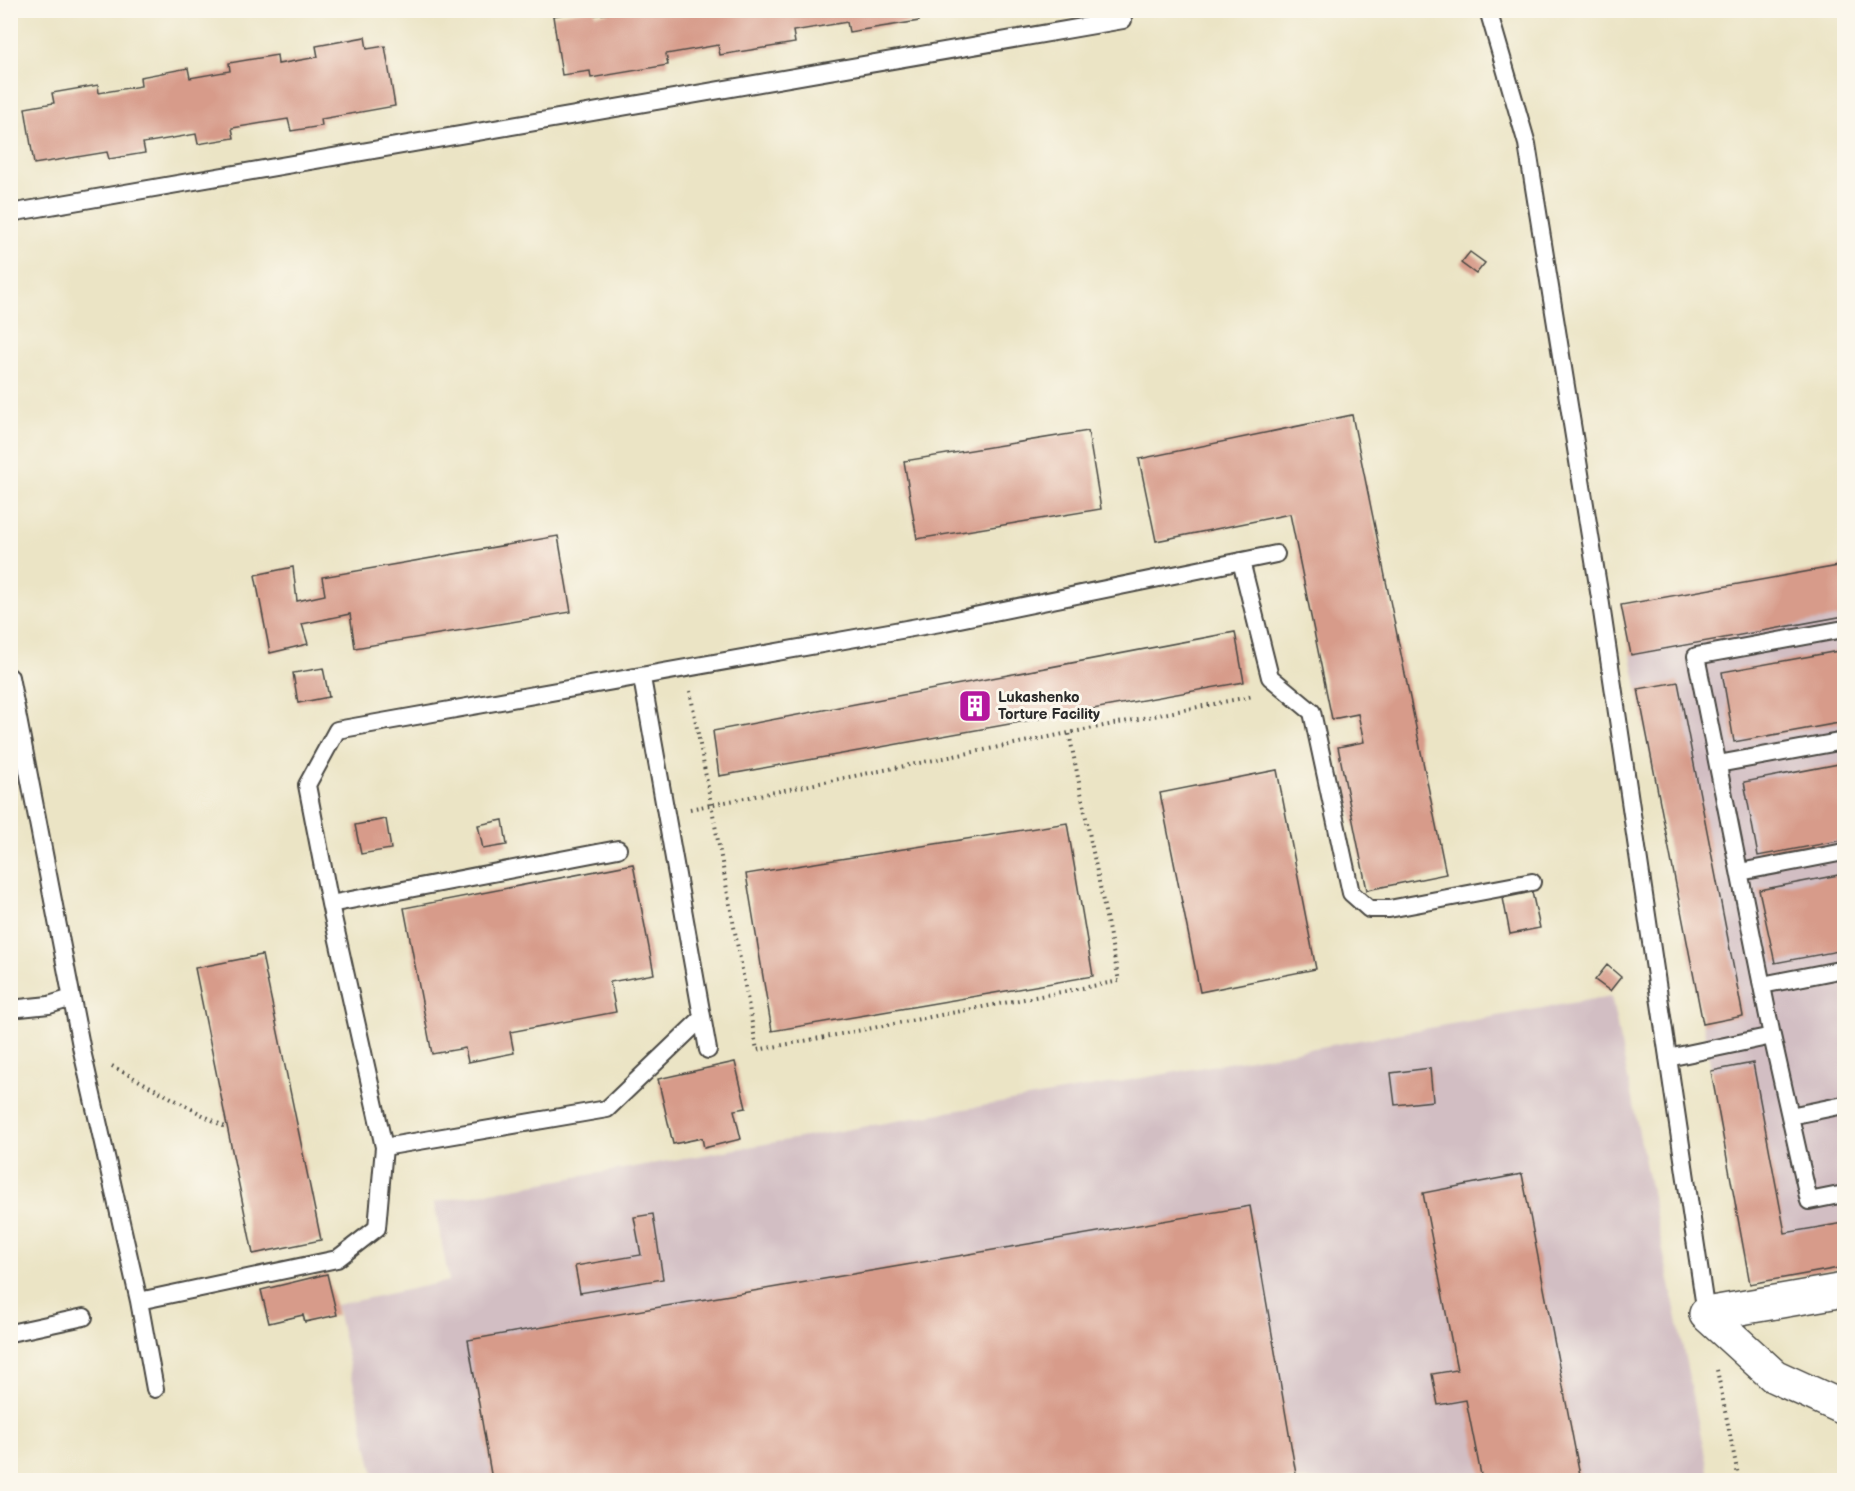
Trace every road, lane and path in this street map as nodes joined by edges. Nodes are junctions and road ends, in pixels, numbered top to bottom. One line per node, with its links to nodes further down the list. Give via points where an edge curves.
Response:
1 (1121, 10): 3 (lane, via 1123,20)
2 (1488, 10): 29 (lane, via 1527,144)
3 (10, 213)
4 (1276, 554): 5 (lane)
5 (1241, 561): 7 (lane); 10 (lane, via 1270,677)
6 (1845, 629): 13 (lane, via 1696,657)
7 (686, 670): 9 (lane); 14 (path)
8 (10, 677): 23 (lane)
9 (642, 678): 15 (lane); 20 (lane, via 338,730 307,785)
10 (1285, 689): 11 (path); 19 (lane, via 1312,712 1351,894 1369,909 1389,909)
11 (1069, 733): 14 (path); 14 (path, via 1119,981 757,1050)
12 (1845, 741): 13 (lane)
13 (1718, 764): 18 (lane)
14 (711, 805): 15 (path)
15 (666, 814): 25 (lane)
16 (618, 849): 20 (lane)
17 (1845, 852): 18 (lane)
18 (1740, 872): 22 (lane)
19 (1532, 882)
20 (330, 904): 33 (lane)
21 (1845, 969): 22 (lane)
22 (1762, 985): 26 (lane)
23 (72, 998): 24 (lane); 27 (lane)
24 (10, 1009)
25 (702, 1018): 28 (lane); 33 (lane, via 607,1109)
26 (1772, 1036): 29 (lane); 31 (lane)
27 (82, 1050): 32 (path); 36 (lane)
28 (708, 1050)
29 (1668, 1058): 37 (lane)
30 (1845, 1104): 31 (lane)
31 (1790, 1116): 34 (lane, via 1809,1200)
32 (228, 1128)
33 (384, 1147): 36 (lane, via 377,1228 338,1259)
34 (1845, 1194)
35 (1845, 1290): 37 (street)
36 (139, 1301): 41 (lane)
37 (1706, 1314): 42 (street, via 1774,1376)
38 (84, 1317): 39 (lane)
39 (10, 1333)
40 (1717, 1369): 43 (path)
41 (155, 1389)
42 (1845, 1408)
43 (1739, 1480)

